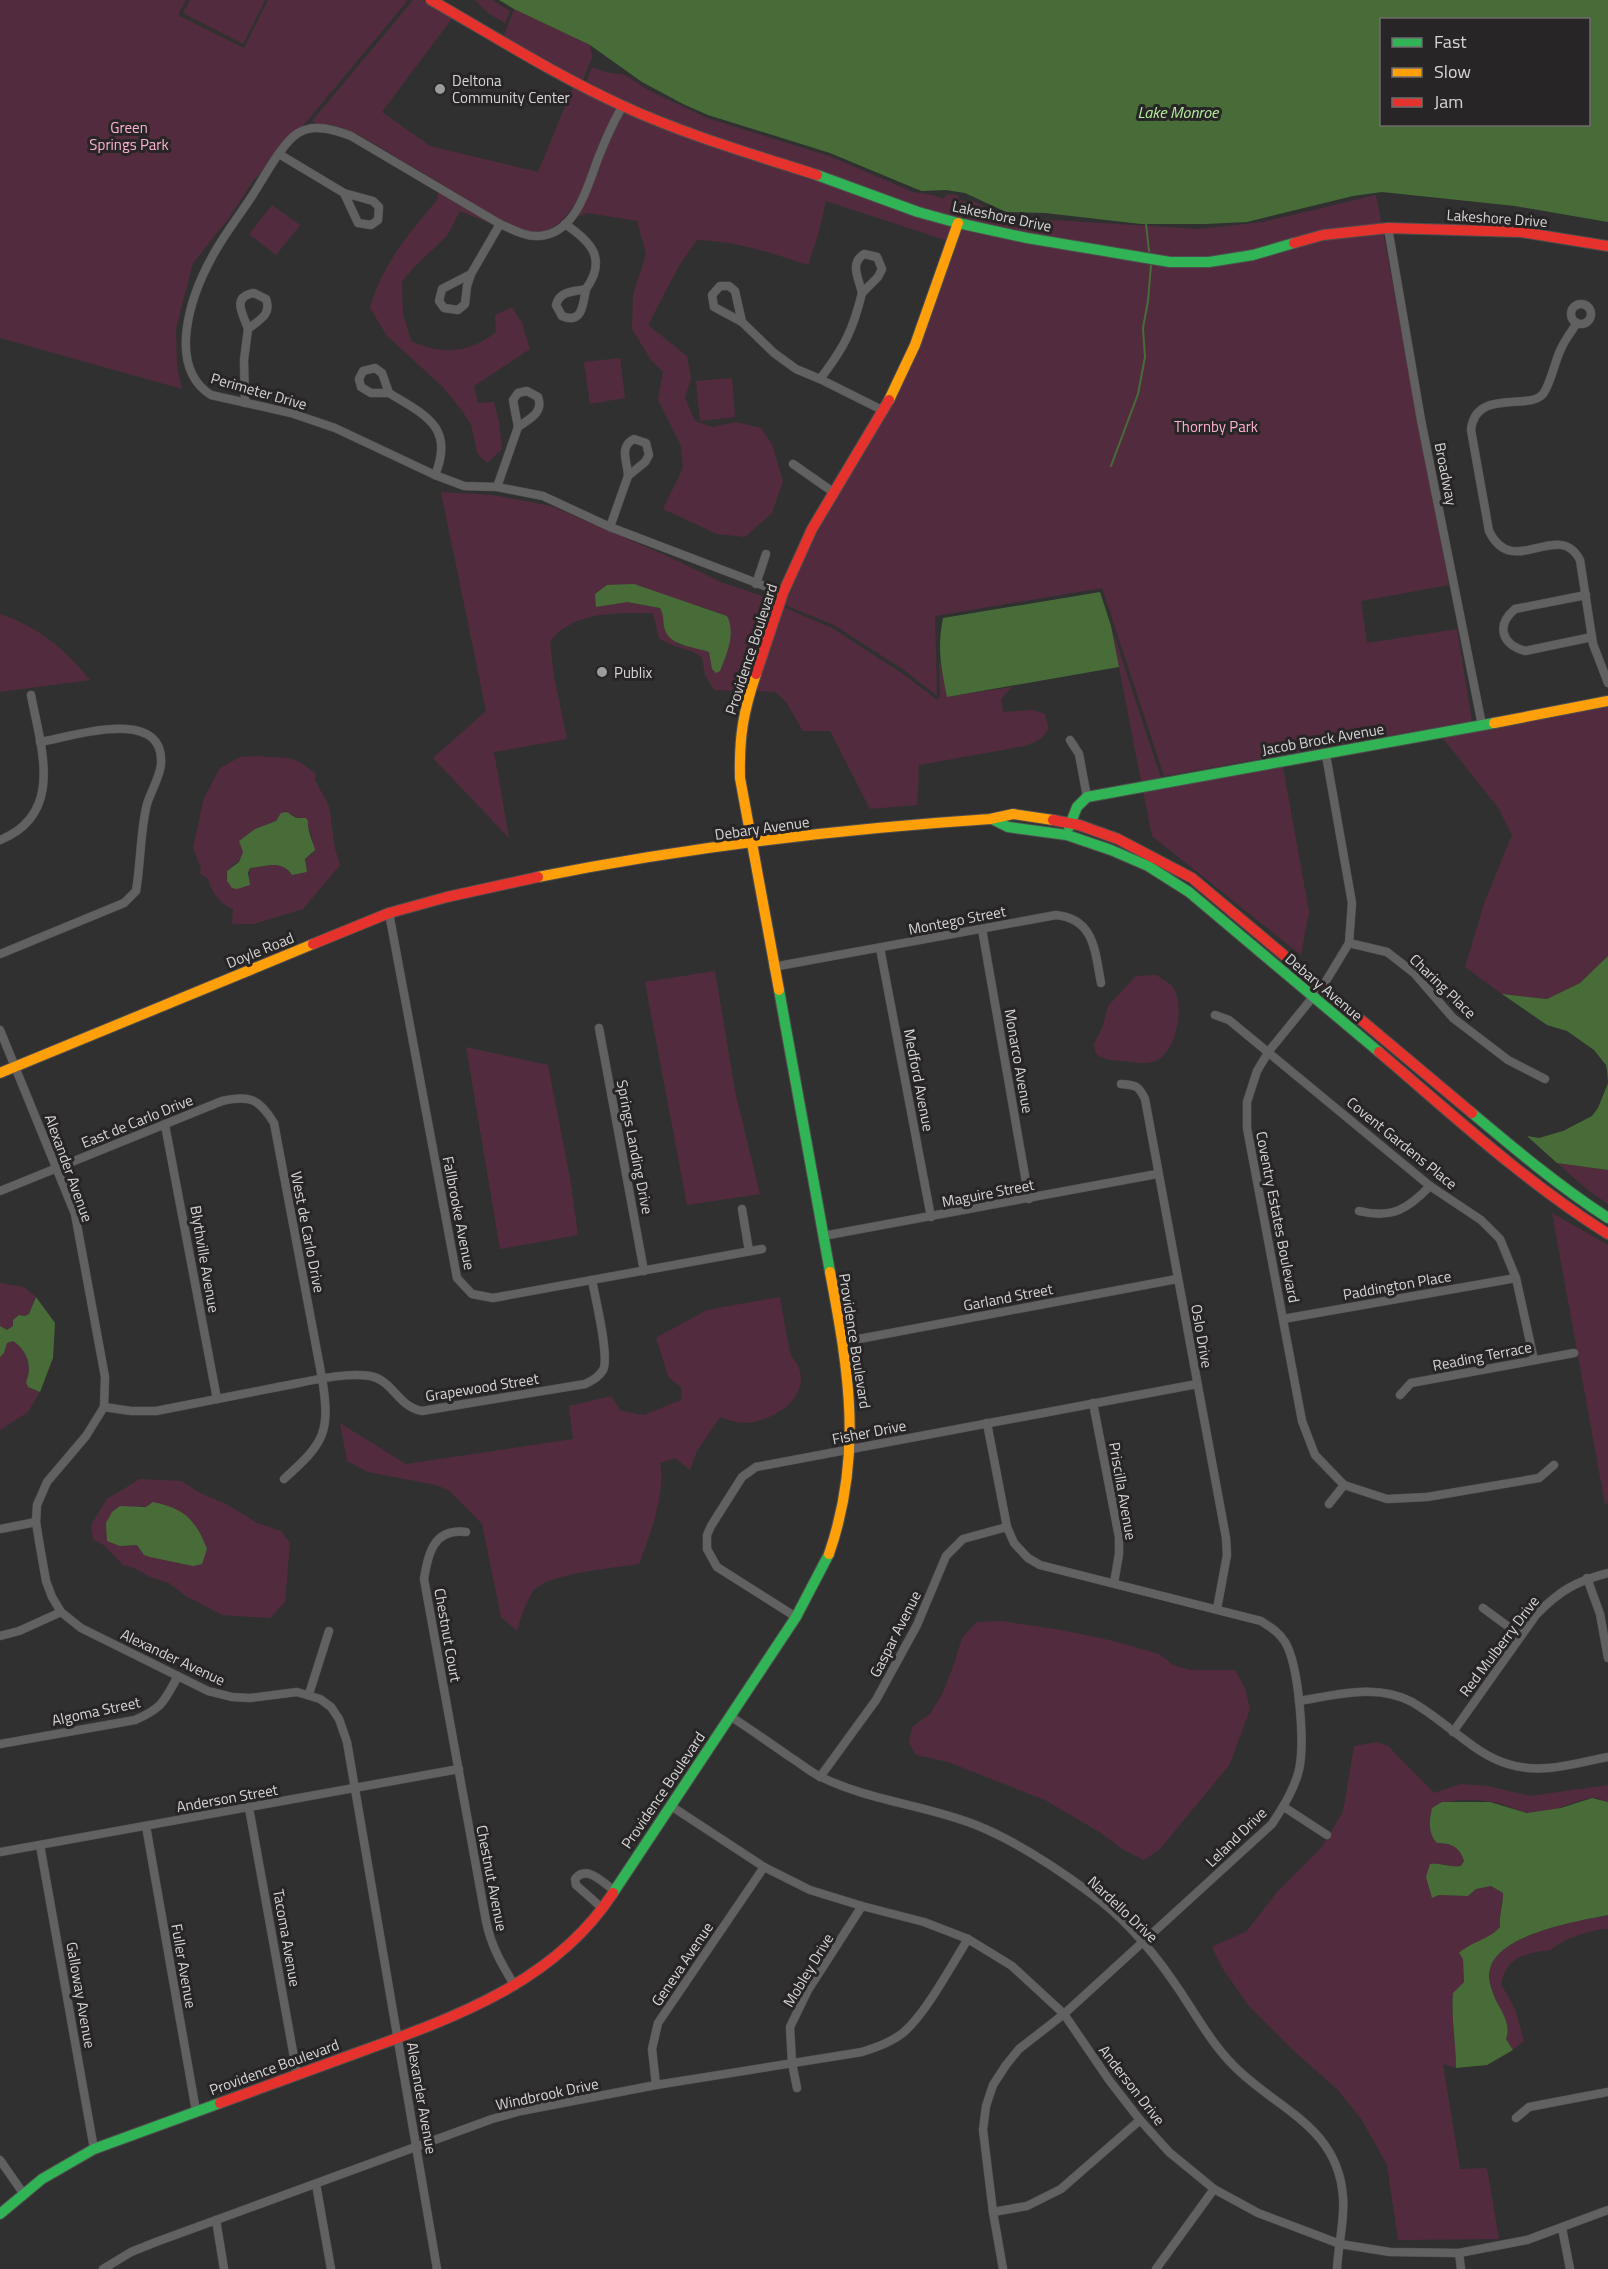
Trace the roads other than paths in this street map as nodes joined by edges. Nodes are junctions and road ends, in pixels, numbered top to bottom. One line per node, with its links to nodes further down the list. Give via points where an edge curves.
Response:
1 (431, 0): 2 (main road, Lakeshore Drive)
2 (623, 106): 5 (main road, Lakeshore Drive, via 710,141); 7 (street, via 587,191)
3 (279, 154): 4 (street); 6 (street, Perimeter Drive, via 298,133 328,128 351,136); 18 (street, Perimeter Drive, via 212,257 187,326 186,359 195,382 211,395)
4 (344, 193): 4 (street, via 358,223 371,225 378,220 379,207 373,201)
5 (958, 223): 8 (main road, Lakeshore Drive, via 1180,262 1253,255 1323,235); 19 (main road, Providence Boulevard, via 923,325)
6 (500, 224): 7 (street, Perimeter Drive, via 537,236); 10 (street)
7 (565, 224): 11 (street, via 592,245 595,271)
8 (1388, 228): 9 (main road, Lakeshore Drive, via 1521,232); 35 (street, Broadway, via 1421,420)
9 (1608, 246)
10 (471, 274): 10 (street, via 442,289 439,301 444,308 453,311 465,304)
11 (586, 288): 11 (street, via 559,297 557,309 562,316 578,316)
12 (862, 293): 12 (street, via 856,263 860,256 873,254 882,269); 16 (street, via 850,334)
13 (742, 322): 13 (street, via 735,291 724,285 717,288 712,295 714,307); 16 (street, via 796,369)
14 (1577, 323): 30 (street, via 1561,348 1543,394 1486,407 1472,422 1471,430 1493,539 1500,547 1514,552 1555,544 1568,547 1580,560)
15 (248, 329): 15 (street, via 267,313 268,304 259,294 245,296 240,303); 18 (street)
16 (820, 379): 19 (street)
17 (389, 393): 22 (street, via 430,419 440,434 443,448)
18 (245, 403): 22 (street, Perimeter Drive, via 334,428)
19 (884, 411): 25 (main road, Providence Boulevard)
20 (518, 427): 20 (street, via 539,411 540,402 531,392 522,391 513,400); 24 (street)
21 (793, 464): 25 (street)
22 (435, 475): 24 (street, Perimeter Drive, via 464,486)
23 (628, 476): 23 (street, via 650,454 642,440 630,441 625,447); 26 (street)
24 (498, 487): 26 (street, Perimeter Drive, via 543,496)
25 (833, 492): 29 (main road, Providence Boulevard)
26 (610, 527): 28 (street, Perimeter Drive)
27 (766, 554): 28 (street)
28 (756, 584): 29 (street, Perimeter Drive)
29 (783, 593): 44 (main road, Providence Boulevard, via 746,704 739,743 740,778)
30 (1586, 595): 31 (street); 31 (street, via 1515,609 1504,623 1503,633 1514,648 1525,651)
31 (1592, 637): 32 (street)
32 (1608, 683)
33 (31, 695): 37 (street)
34 (1608, 701): 35 (main road, Jacob Brock Avenue)
35 (1482, 725): 38 (main road, Jacob Brock Avenue)
36 (1070, 740): 39 (street, via 1079,754)
37 (40, 742): 43 (street, via 45,774 37,807 15,834); 50 (street, via 120,728 138,729 150,735 159,750 161,765 147,804 136,891 124,903)
38 (1326, 754): 39 (main road, Jacob Brock Avenue); 48 (street, Coventry Estates Boulevard, via 1352,903)
39 (1087, 797): 41 (main road)
40 (992, 819): 41 (main road, Debary Avenue, via 1008,814); 42 (main road, Debary Avenue, via 1008,827); 44 (main road, Debary Avenue, via 939,821)
41 (1070, 822): 42 (main road); 53 (main road, Debary Avenue, via 1150,853 1192,878)
42 (1066, 835): 54 (main road, Debary Avenue, via 1148,866 1189,892)
43 (0, 840)
44 (751, 844): 45 (main road, Debary Avenue); 51 (main road, Providence Boulevard)
45 (538, 877): 46 (main road, Doyle Road)
46 (389, 913): 59 (main road, Doyle Road); 81 (street, Fallbrooke Avenue, via 457,1278 472,1294 493,1298)
47 (982, 929): 49 (street, Montego Street); 52 (street, Montego Street, via 1067,916 1087,930); 69 (street, Monarco Avenue)
48 (1349, 943): 53 (street, Coventry Estates Boulevard); 61 (street, Charing Place, via 1387,952 1414,973 1453,1018 1508,1060)
49 (880, 948): 51 (street, Montego Street); 72 (street, Medford Avenue)
50 (0, 954)
51 (773, 967): 75 (main road, Providence Boulevard)
52 (1101, 983)
53 (1320, 986): 54 (street, Coventry Estates Boulevard); 73 (main road, Debary Avenue, via 1533,1164)
54 (1312, 998): 58 (street, Coventry Estates Boulevard); 74 (main road, Debary Avenue, via 1520,1172)
55 (1215, 1015): 58 (street, Covent Gardens Place, via 1229,1020)
56 (599, 1029): 78 (street, Springs Landing Drive)
57 (0, 1030): 59 (street, Alexander Avenue)
58 (1269, 1051): 67 (street, Covent Gardens Place); 82 (street, Coventry Estates Boulevard, via 1257,1071 1247,1102 1247,1128)
59 (15, 1066): 60 (main road, Doyle Road); 65 (street, Alexander Avenue)
60 (0, 1073)
61 (1545, 1079)
62 (1121, 1083): 66 (street, Oslo Drive, via 1135,1084 1145,1099)
63 (252, 1099): 64 (street, East de Carlo Drive, via 222,1101); 86 (street, West de Carlo Drive, via 274,1123)
64 (165, 1125): 65 (street, East de Carlo Drive); 89 (street, Blythville Avenue)
65 (57, 1167): 68 (street, East de Carlo Drive); 91 (street, Alexander Avenue, via 75,1214 105,1377)
66 (1157, 1174): 69 (street, Maguire Street); 80 (street, Oslo Drive)
67 (1430, 1186): 71 (street, via 1413,1204 1395,1212 1377,1215); 79 (street, Covent Gardens Place, via 1481,1220 1500,1239)
68 (0, 1191)
69 (1029, 1198): 72 (street, Maguire Street)
70 (742, 1209): 77 (street)
71 (1359, 1211)
72 (931, 1217): 75 (street, Maguire Street)
73 (1608, 1218)
74 (1608, 1234)
75 (823, 1236): 83 (main road, Providence Boulevard)
76 (762, 1249): 77 (street, Fallbrooke Avenue)
77 (749, 1251): 78 (street, Fallbrooke Avenue)
78 (644, 1271): 81 (street, Fallbrooke Avenue)
79 (1516, 1278): 82 (street, Paddington Place); 85 (street, Covent Gardens Place)
80 (1178, 1279): 83 (street, Garland Street); 87 (street, Oslo Drive)
81 (592, 1280): 86 (street, Grapewood Street, via 606,1359 601,1373 585,1384 422,1411 406,1405 374,1377)
82 (1283, 1319): 96 (street, Coventry Estates Boulevard, via 1302,1421 1315,1455)
83 (843, 1342): 93 (main road, Providence Boulevard)
84 (1574, 1353): 85 (street, Reading Terrace)
85 (1534, 1360): 88 (street, Reading Terrace, via 1411,1383)
86 (322, 1378): 89 (street, Grapewood Street); 95 (street, West de Carlo Drive, via 327,1414 321,1439)
87 (1197, 1384): 90 (street, Fisher Drive); 106 (street, Oslo Drive, via 1226,1538 1227,1555)
88 (1400, 1395)
89 (217, 1399): 91 (street, Grapewood Street, via 156,1411)
90 (1093, 1403): 92 (street, Fisher Drive); 104 (street, Priscilla Avenue, via 1119,1538)
91 (104, 1407): 98 (street, Alexander Avenue, via 86,1436 47,1482 37,1505)
92 (987, 1423): 93 (street, Fisher Drive); 99 (street, Leland Drive)
93 (851, 1449): 108 (main road, Providence Boulevard, via 840,1520 828,1556); 108 (street, Fisher Drive, via 756,1467 742,1477 707,1535 707,1549 717,1566)
94 (1554, 1466): 96 (street, Coventry Estates Boulevard, via 1539,1478 1427,1497 1387,1499)
95 (284, 1479)
96 (1344, 1485): 97 (street)
97 (1329, 1504)
98 (36, 1522): 100 (street); 107 (street, Alexander Avenue, via 46,1581)
99 (1007, 1527): 104 (street, Leland Drive, via 1014,1543 1040,1565); 121 (street, Gaspar Avenue, via 963,1539 946,1556 917,1625 876,1700)
100 (0, 1529)
101 (466, 1532): 120 (street, Chestnut Court, via 455,1531 439,1539 427,1559 424,1579)
102 (1608, 1573): 103 (street, Red Mulberry Drive)
103 (1587, 1578): 111 (street, Red Mulberry Drive, via 1552,1599); 112 (street, via 1600,1614)
104 (1114, 1583): 106 (street, Leland Drive)
105 (1483, 1608): 111 (street)
106 (1217, 1609): 115 (street, Leland Drive, via 1260,1621 1284,1640)
107 (61, 1612): 110 (street); 113 (street, Alexander Avenue, via 81,1628)
108 (796, 1617): 116 (main road, Providence Boulevard)
109 (329, 1631): 114 (street)
110 (0, 1636)
111 (1521, 1636): 117 (street, Red Mulberry Drive)
112 (1608, 1658)
113 (178, 1676): 114 (street, Alexander Avenue, via 208,1691 232,1697); 118 (street, Algoma Street, via 166,1700 135,1720)
114 (309, 1694): 122 (street, Alexander Avenue, via 331,1707 339,1719)
115 (1299, 1701): 117 (street, via 1356,1691 1386,1694 1411,1702); 124 (street, Leland Drive, via 1299,1769)
116 (730, 1716): 121 (street, Nardello Drive); 123 (main road, Providence Boulevard)
117 (1453, 1732): 119 (street, via 1482,1753 1508,1765 1531,1769)
118 (0, 1744)
119 (1608, 1757)
120 (459, 1769): 122 (street, Anderson Street); 136 (street, Chestnut Avenue, via 490,1941)
121 (820, 1777): 135 (street, Nardello Drive, via 875,1798 977,1825 1020,1846 1091,1893)
122 (355, 1788): 125 (street, Anderson Street); 138 (street, Alexander Avenue)
123 (671, 1806): 130 (street, Anderson Drive); 131 (main road, Providence Boulevard)
124 (1284, 1807): 127 (street); 135 (street, Leland Drive, via 1272,1824)
125 (249, 1808): 126 (street, Anderson Street); 140 (street, Tacoma Avenue)
126 (146, 1826): 128 (street, Anderson Street); 144 (street, Fuller Avenue)
127 (1327, 1835)
128 (40, 1845): 129 (street, Anderson Street); 148 (street, Galloway Avenue)
129 (0, 1852)
130 (764, 1867): 132 (street, Anderson Drive, via 810,1890); 141 (street, Geneva Avenue, via 658,2023 652,2049)
131 (615, 1891): 133 (main road, Providence Boulevard); 133 (street, via 590,1873 578,1875 576,1885)
132 (862, 1906): 134 (street, Anderson Drive, via 924,1922); 139 (street, Mobley Drive, via 808,1990 790,2027)
133 (602, 1908): 136 (main road, Providence Boulevard, via 558,1954)
134 (968, 1940): 137 (street, Anderson Drive, via 1012,1966); 139 (street, Windbrook Drive, via 916,2019 903,2032 862,2052)
135 (1143, 1942): 137 (street, Leland Drive); 158 (street, Nardello Drive, via 1234,2066 1300,2117 1334,2158 1343,2195)
136 (515, 1986): 138 (main road, Providence Boulevard)
137 (1064, 2014): 146 (street, Anderson Drive); 154 (street, Leland Drive, via 1019,2049 993,2085 983,2130)
138 (398, 2038): 140 (main road, Providence Boulevard); 147 (street, Alexander Avenue)
139 (792, 2063): 141 (street, Windbrook Drive); 142 (street, Mobley Drive)
140 (297, 2074): 144 (main road, Providence Boulevard)
141 (656, 2085): 147 (street, Windbrook Drive, via 521,2111)
142 (797, 2088)
143 (1608, 2092): 145 (street, via 1529,2107)
144 (196, 2111): 148 (main road, Providence Boulevard)
145 (1516, 2118)
146 (1140, 2120): 151 (street, Anderson Drive, via 1169,2152); 154 (street, via 1061,2189 1027,2206)
147 (417, 2147): 150 (street, Windbrook Drive); 163 (street, Alexander Avenue)
148 (94, 2149): 152 (main road, Providence Boulevard)
149 (0, 2160): 152 (street)
150 (316, 2184): 156 (street, Windbrook Drive); 162 (street)
151 (1214, 2189): 158 (street, Anderson Drive, via 1258,2213); 165 (street)
152 (23, 2193): 155 (main road, Providence Boulevard)
153 (1608, 2210): 157 (street, Anderson Drive)
154 (993, 2212): 164 (street, Leland Drive)
155 (0, 2214)
156 (216, 2220): 160 (street, Windbrook Drive, via 131,2252); 161 (street)
157 (1562, 2228): 159 (street, Anderson Drive); 168 (street)
158 (1340, 2244): 159 (street, Anderson Drive, via 1390,2252); 166 (street, Nardello Drive)
159 (1459, 2253): 167 (street)
160 (103, 2269)
161 (224, 2269)
162 (332, 2269)
163 (437, 2269)
164 (1004, 2269)
165 (1156, 2269)
166 (1337, 2269)
167 (1461, 2269)
168 (1570, 2269)

